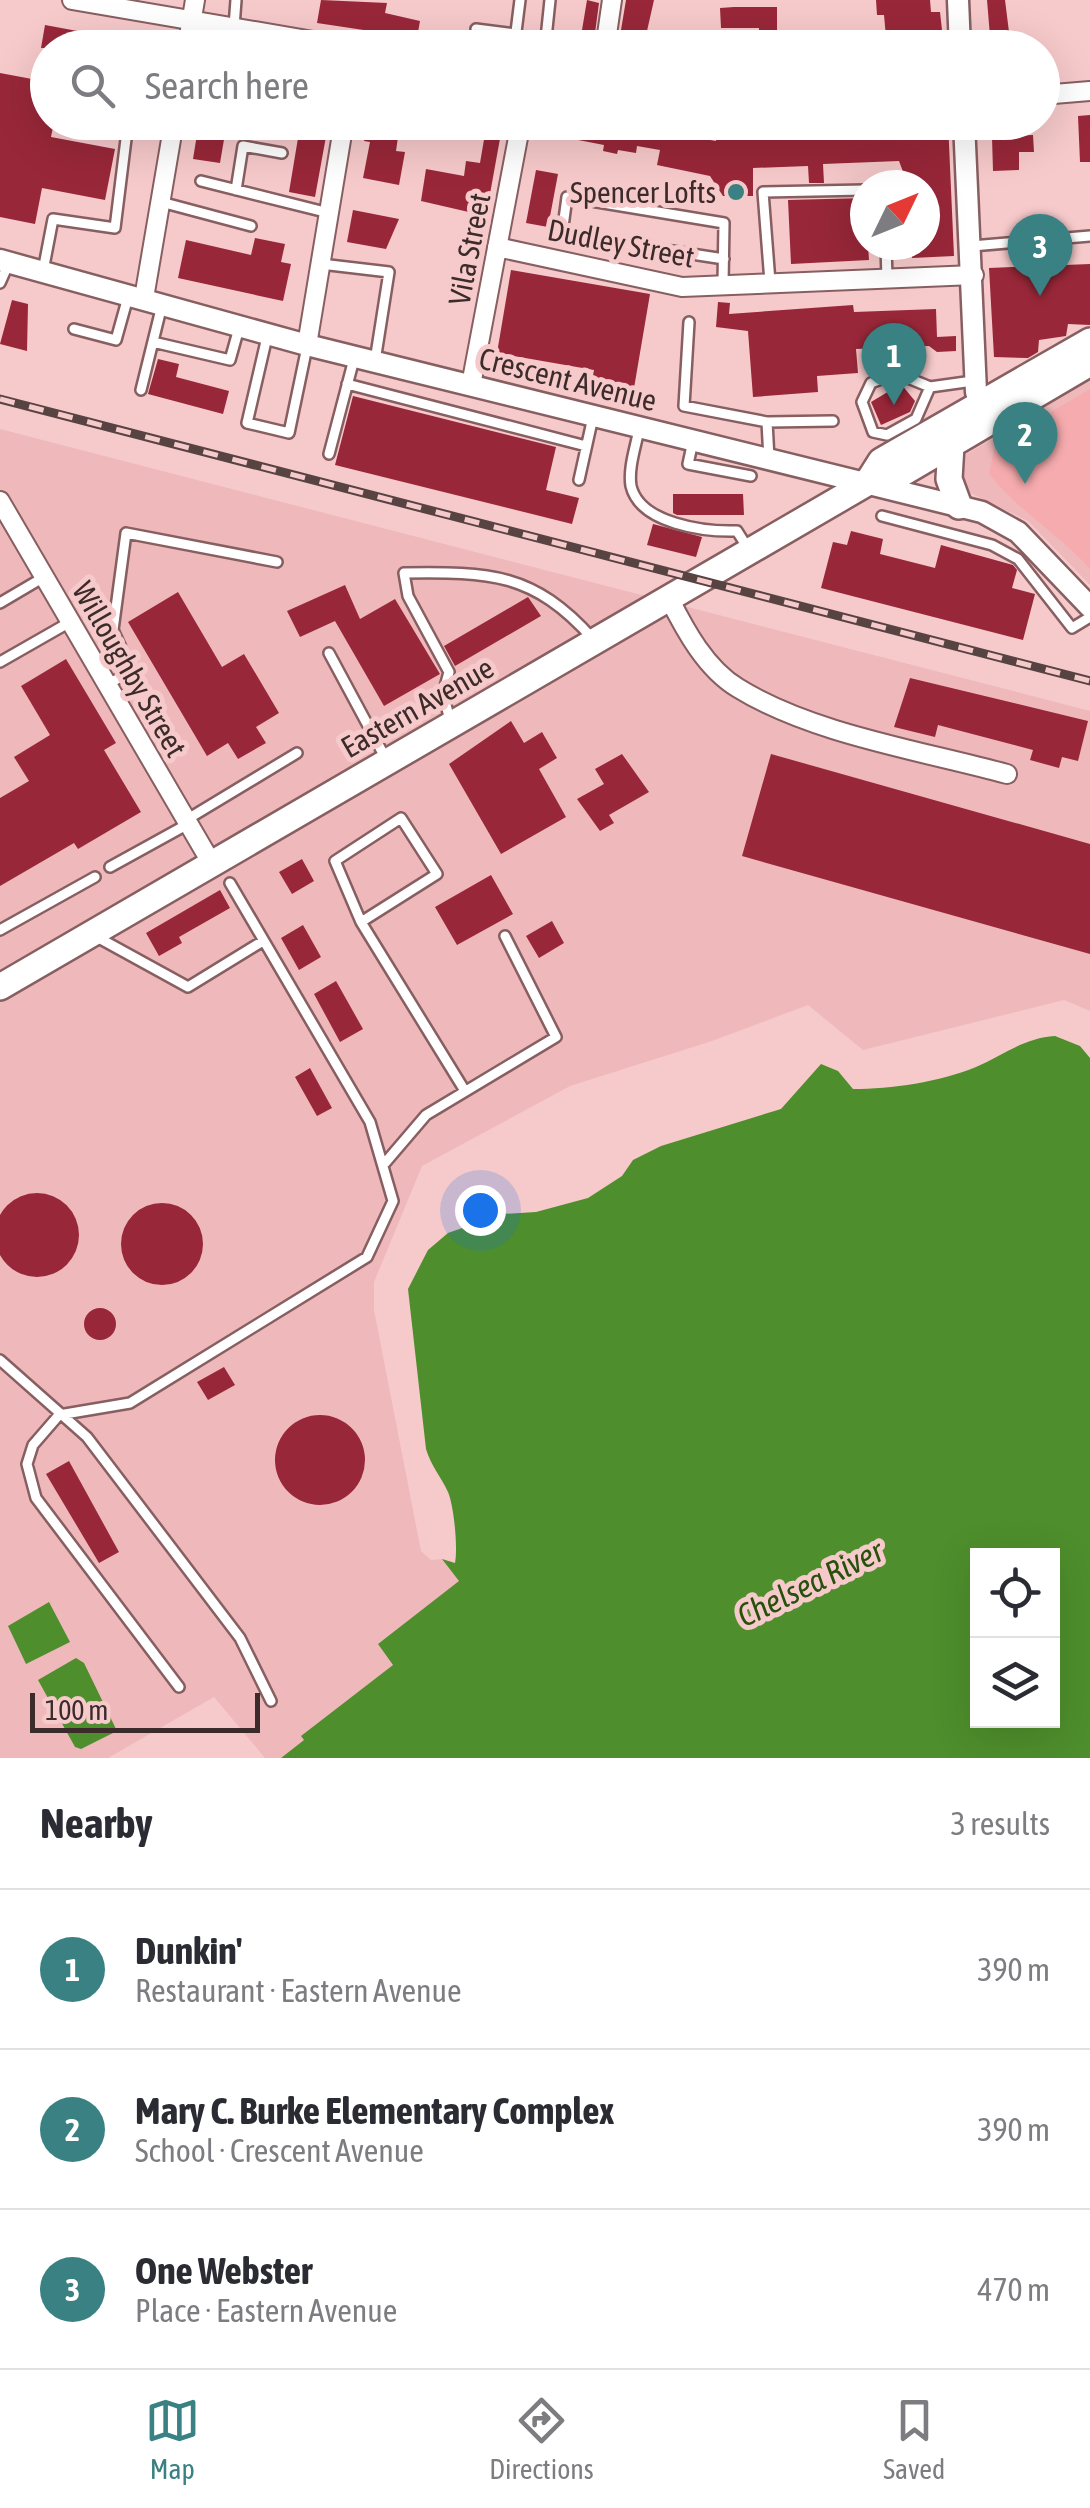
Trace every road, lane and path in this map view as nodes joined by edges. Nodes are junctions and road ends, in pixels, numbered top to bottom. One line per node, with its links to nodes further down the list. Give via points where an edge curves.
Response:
1 (72, 0): 8 (street)
2 (196, 0): 8 (street)
3 (236, 0): 9 (lane)
4 (520, 0): 14 (lane)
5 (550, 0): 15 (lane)
6 (612, 0): 16 (street)
7 (958, 0): 17 (street)
8 (192, 20): 9 (street); 11 (street)
9 (234, 27): 12 (street)
10 (476, 29): 13 (lane)
11 (190, 30)
12 (251, 30)
13 (484, 30)
14 (516, 30)
15 (547, 30)
16 (608, 30)
17 (959, 30)
18 (1090, 92): 19 (street)
19 (1060, 94)
20 (125, 140): 39 (lane, via 115,228 53,219)
21 (171, 140): 29 (street)
22 (341, 140): 30 (street)
23 (518, 140): 34 (street, Vila Street)
24 (965, 140): 33 (street)
25 (282, 153): 27 (lane, via 243,146)
26 (200, 180): 27 (lane)
27 (236, 190): 30 (lane)
28 (850, 190): 43 (lane, via 763,192)
29 (161, 202): 31 (lane); 45 (street)
30 (329, 213): 38 (street)
31 (251, 226)
32 (1090, 236): 33 (lane)
33 (972, 246): 40 (street)
34 (497, 247): 44 (street, Dudley Street, via 682,286); 56 (street, Vila Street)
35 (724, 260): 35 (lane, via 724,223 568,197 562,234); 44 (lane)
36 (886, 260): 41 (lane)
37 (4, 261): 39 (street, Crescent Avenue); 42 (lane)
38 (320, 264): 52 (street); 53 (lane, via 389,272)
39 (43, 272): 45 (street, Crescent Avenue)
40 (974, 275): 41 (street, Dudley Street); 59 (street)
41 (887, 279): 43 (street, Dudley Street)
42 (0, 283)
43 (770, 285): 44 (street, Dudley Street)
44 (724, 287)
45 (145, 298): 47 (street, Crescent Avenue); 48 (lane, via 116,340); 51 (lane)
46 (689, 322): 62 (lane, via 684,406)
47 (240, 325): 49 (street, Crescent Avenue); 51 (lane, via 230,360)
48 (74, 329)
49 (268, 333): 52 (street, Crescent Avenue); 52 (lane, via 247,422 288,433)
50 (1090, 341): 59 (main road, Eastern Avenue)
51 (152, 342): 58 (lane)
52 (308, 344): 53 (street, Crescent Avenue)
53 (364, 359): 55 (lane); 56 (street, Crescent Avenue)
54 (1090, 363): 59 (main road, Eastern Avenue)
55 (347, 384): 67 (lane); 68 (lane)
56 (471, 386): 60 (street, Crescent Avenue)
57 (930, 386): 59 (lane); 63 (lane); 63 (lane, via 896,373 871,383 862,402 873,432)
58 (141, 390)
59 (982, 402): 63 (main road, Eastern Avenue); 66 (main road, Eastern Avenue)
60 (593, 417): 64 (street, Crescent Avenue); 67 (lane)
61 (833, 420): 62 (lane)
62 (768, 422): 69 (lane)
63 (921, 427): 72 (main road, Eastern Avenue)
64 (640, 429): 65 (street, Crescent Avenue); 78 (lane, via 630,475 642,506 703,529 737,531)
65 (692, 441): 69 (street, Crescent Avenue); 70 (lane, via 688,464)
66 (951, 445): 72 (main road, Eastern Avenue, via 896,477); 75 (main road, via 949,479)
67 (586, 446): 71 (lane)
68 (329, 454)
69 (769, 458): 72 (street, Crescent Avenue)
70 (750, 476)
71 (578, 480)
72 (867, 483): 73 (street, Crescent Avenue); 78 (main road, Eastern Avenue)
73 (932, 498): 75 (street, Crescent Avenue); 77 (lane)
74 (0, 501): 80 (street, Willoughby Street)
75 (959, 506): 83 (street, Crescent Avenue, via 1018,532)
76 (882, 516): 77 (lane)
77 (925, 526): 84 (lane, via 1018,559 1072,628)
78 (750, 551): 81 (main road, Eastern Avenue)
79 (277, 562): 89 (lane, via 126,533 113,630 132,672)
80 (44, 577): 82 (lane); 85 (street, Willoughby Street)
81 (669, 598): 86 (main road, Eastern Avenue); 93 (street, via 688,634 738,688 818,722)
82 (0, 603)
83 (1090, 606)
84 (1090, 617)
85 (70, 622): 88 (lane); 89 (street, Willoughby Street)
86 (594, 642): 90 (main road, Eastern Avenue); 90 (lane, via 565,608 517,580 404,573 408,596 448,672 444,694)
87 (329, 654): 92 (lane)
88 (0, 662)
89 (107, 684): 94 (street, Willoughby Street)
90 (452, 724): 92 (main road, Eastern Avenue)
91 (297, 753): 94 (lane)
92 (388, 762): 95 (main road, Eastern Avenue)
93 (1007, 774)
94 (187, 822): 95 (street, Willoughby Street); 96 (lane)
95 (212, 864): 101 (main road, Eastern Avenue)
96 (110, 867)
97 (96, 877): 100 (lane)
98 (230, 884): 103 (lane)
99 (362, 922): 99 (lane, via 437,874 400,818 335,861); 105 (lane)
100 (0, 930)
101 (91, 934): 103 (lane, via 188,988); 104 (main road, Eastern Avenue)
102 (505, 936): 105 (lane, via 556,1037)
103 (263, 941): 106 (lane, via 370,1122)
104 (0, 987)
105 (466, 1091): 106 (lane, via 426,1115)
106 (385, 1162): 108 (lane, via 393,1201 368,1257 130,1403)
107 (0, 1360): 108 (lane)
108 (59, 1415): 109 (lane, via 33,1444 27,1464 36,1498); 110 (lane, via 87,1437 240,1638)
109 (179, 1687)
110 (271, 1701)

